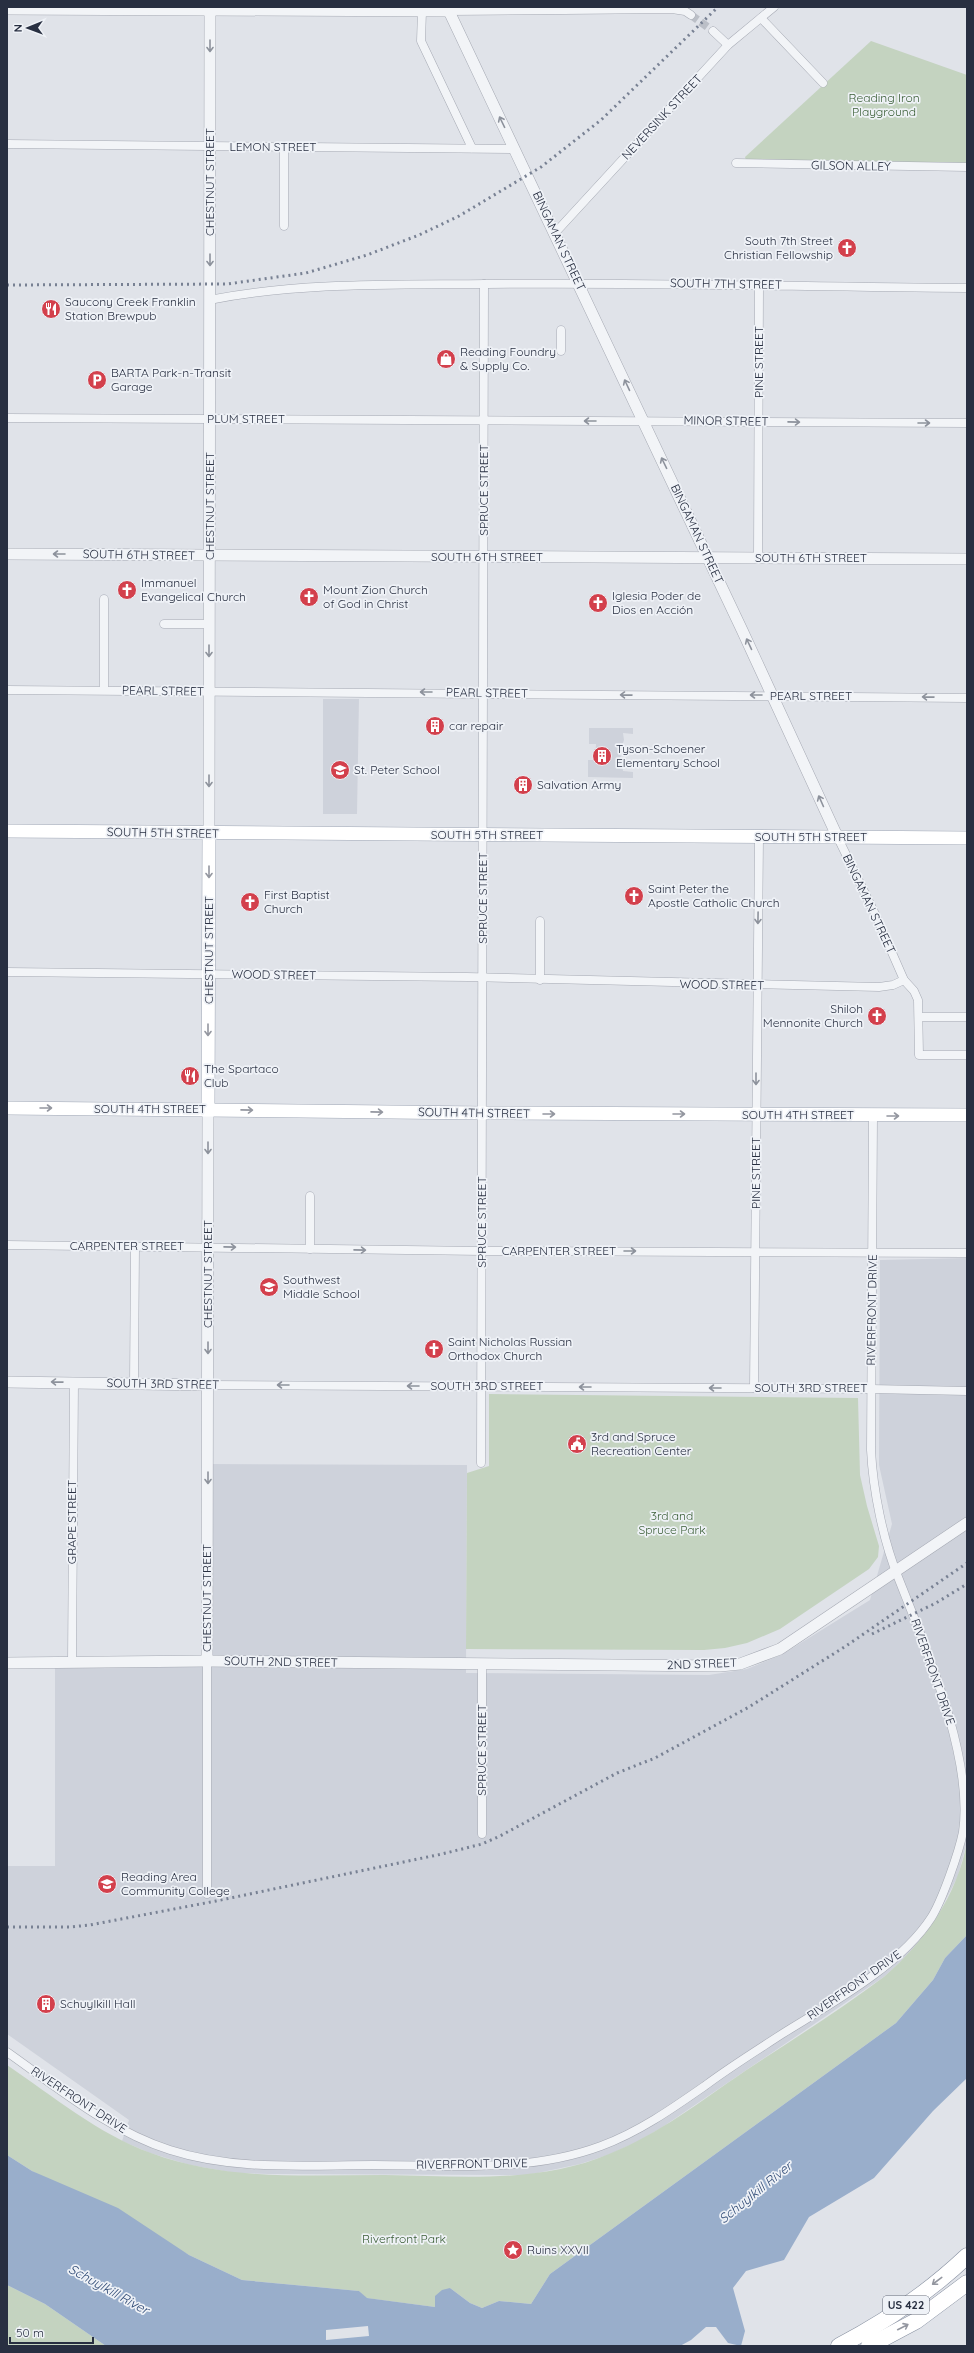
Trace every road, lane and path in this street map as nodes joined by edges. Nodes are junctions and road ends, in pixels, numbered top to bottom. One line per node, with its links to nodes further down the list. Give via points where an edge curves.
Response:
1 (774, 7): 9 (street, NEVERSINK STREET)
2 (658, 8): 6 (street); 8 (street, via 685,11)
3 (7, 9): 4 (street)
4 (210, 9): 5 (street); 15 (street, CHESTNUT STREET, one-way to 15)
5 (309, 9): 7 (street)
6 (448, 9): 7 (street); 17 (street, BINGAMAN STREET, one-way to 6)
7 (422, 11): 16 (street, via 420,41)
8 (691, 15)
9 (761, 18): 11 (street, NEVERSINK STREET); 12 (street)
10 (713, 31): 11 (street)
11 (728, 45): 21 (street, NEVERSINK STREET)
12 (823, 83)
13 (7, 144): 15 (street, LEMON STREET)
14 (284, 146): 15 (street, LEMON STREET); 16 (street, LEMON STREET); 20 (street)
15 (210, 147): 26 (street, CHESTNUT STREET, one-way to 26)
16 (472, 148): 17 (street, LEMON STREET)
17 (515, 149): 21 (street, BINGAMAN STREET)
18 (736, 163): 19 (street, GILSON ALLEY)
19 (967, 168)
20 (284, 226)
21 (555, 233): 22 (street, BINGAMAN STREET)
22 (578, 283): 23 (street, SOUTH 7TH STREET); 24 (street, SOUTH 7TH STREET); 32 (street, BINGAMAN STREET, one-way to 22)
23 (484, 284): 26 (street, SOUTH 7TH STREET, via 378,283 307,288); 31 (street, SPRUCE STREET)
24 (759, 285): 25 (street, SOUTH 7TH STREET); 33 (street, PINE STREET)
25 (967, 288)
26 (210, 300): 30 (street, CHESTNUT STREET)
27 (561, 330): 28 (street)
28 (561, 351)
29 (7, 418): 30 (street, PLUM STREET)
30 (210, 419): 31 (street, PLUM STREET); 36 (street, CHESTNUT STREET)
31 (484, 420): 32 (street, MINOR STREET, one-way to 31); 37 (street, SPRUCE STREET)
32 (643, 421): 33 (street, MINOR STREET); 38 (street, BINGAMAN STREET, one-way to 32)
33 (759, 421): 34 (street, MINOR STREET, one-way to 34); 39 (street, PINE STREET)
34 (967, 423)
35 (7, 554): 36 (street, SOUTH 6TH STREET, one-way to 35)
36 (210, 556): 37 (street, SOUTH 6TH STREET); 43 (street, CHESTNUT STREET)
37 (484, 557): 38 (street, SOUTH 6TH STREET); 47 (street, SPRUCE STREET)
38 (708, 558): 39 (street, SOUTH 6TH STREET); 48 (street, BINGAMAN STREET, one-way to 38)
39 (758, 558): 40 (street, SOUTH 6TH STREET)
40 (967, 559)
41 (104, 599): 45 (street)
42 (164, 624): 43 (street)
43 (210, 624): 46 (street, CHESTNUT STREET, one-way to 46)
44 (7, 690): 45 (street, PEARL STREET)
45 (104, 690): 46 (street, PEARL STREET)
46 (209, 692): 47 (street, PEARL STREET, one-way to 46); 51 (street, CHESTNUT STREET, one-way to 51)
47 (483, 693): 48 (street, PEARL STREET, one-way to 47); 52 (street, SPRUCE STREET)
48 (773, 695): 49 (street, PEARL STREET, one-way to 48); 53 (street, BINGAMAN STREET, one-way to 48)
49 (967, 698)
50 (7, 831): 51 (main road, SOUTH 5TH STREET)
51 (209, 833): 52 (main road, SOUTH 5TH STREET); 58 (main road, CHESTNUT STREET, one-way to 58)
52 (483, 835): 54 (main road, SOUTH 5TH STREET); 59 (street, SPRUCE STREET)
53 (837, 836): 54 (main road, SOUTH 5TH STREET); 55 (main road, SOUTH 5TH STREET); 61 (street, BINGAMAN STREET)
54 (759, 837): 62 (street, PINE STREET, one-way to 62)
55 (967, 838)
56 (540, 921): 60 (street)
57 (7, 972): 58 (street, WOOD STREET)
58 (209, 974): 59 (street, WOOD STREET); 67 (main road, CHESTNUT STREET, one-way to 67)
59 (482, 978): 60 (street, WOOD STREET); 68 (street, SPRUCE STREET)
60 (540, 980): 62 (street, WOOD STREET)
61 (904, 980): 62 (street, WOOD STREET, via 879,987); 63 (street, BINGAMAN STREET, via 918,1000)
62 (757, 986): 69 (street, PINE STREET, one-way to 69)
63 (918, 1017): 64 (street); 65 (street, BINGAMAN STREET, via 919,1055)
64 (967, 1017)
65 (967, 1055)
66 (7, 1108): 67 (main road, SOUTH 4TH STREET, one-way to 67)
67 (208, 1109): 68 (main road, SOUTH 4TH STREET, one-way to 68); 77 (street, CHESTNUT STREET, one-way to 77)
68 (482, 1113): 69 (main road, SOUTH 4TH STREET, one-way to 69); 79 (street, SPRUCE STREET)
69 (756, 1115): 71 (main road, SOUTH 4TH STREET); 80 (street, PINE STREET)
70 (967, 1115): 72 (main road, SOUTH 4TH STREET)
71 (873, 1116): 72 (main road, SOUTH 4TH STREET, one-way to 72); 81 (street, RIVERFRONT DRIVE)
72 (941, 1116): 73 (main road, SOUTH 4TH STREET)
73 (967, 1122)
74 (310, 1196): 78 (street)
75 (7, 1245): 76 (street, CARPENTER STREET)
76 (135, 1247): 77 (street, CARPENTER STREET); 85 (street)
77 (208, 1247): 78 (street, CARPENTER STREET, one-way to 78); 86 (street, CHESTNUT STREET, one-way to 86)
78 (310, 1249): 79 (street, CARPENTER STREET, one-way to 79)
79 (482, 1251): 80 (street, CARPENTER STREET, one-way to 80); 87 (street, SPRUCE STREET)
80 (755, 1252): 81 (street, CARPENTER STREET); 88 (street, PINE STREET)
81 (872, 1252): 82 (street, CARPENTER STREET); 89 (street, RIVERFRONT DRIVE)
82 (967, 1253)
83 (7, 1382): 84 (street, SOUTH 3RD STREET, one-way to 83)
84 (74, 1382): 85 (street, SOUTH 3RD STREET); 95 (street, GRAPE STREET)
85 (134, 1383): 86 (street, SOUTH 3RD STREET)
86 (208, 1385): 87 (street, SOUTH 3RD STREET, one-way to 86); 94 (street, CHESTNUT STREET, one-way to 94)
87 (482, 1386): 88 (street, SOUTH 3RD STREET, one-way to 87); 91 (street, SPRUCE STREET)
88 (754, 1388): 89 (street, SOUTH 3RD STREET)
89 (871, 1389): 90 (street, SOUTH 3RD STREET); 93 (street, RIVERFRONT DRIVE, via 874,1487)
90 (967, 1391)
91 (481, 1464)
92 (967, 1523): 93 (street, 2ND STREET)
93 (896, 1573): 97 (street, 2ND STREET, via 780,1649 740,1664); 100 (street, RIVERFRONT DRIVE, via 919,1627 951,1722 966,1789 962,1837 932,1917 900,1955 632,2133 585,2152 543,2162 512,2165 269,2165 219,2162 170,2150 128,2132 103,2118)
94 (207, 1661): 95 (street, SOUTH 2ND STREET); 97 (street, SOUTH 2ND STREET); 99 (street, CHESTNUT STREET)
95 (72, 1662): 96 (street, SOUTH 2ND STREET)
96 (7, 1663)
97 (482, 1665): 98 (street, SPRUCE STREET)
98 (482, 1834)
99 (207, 1894)
100 (7, 2052)
101 (967, 2256): 103 (highway, US 422, one-way to 103, via 950,2272 890,2316)
102 (967, 2283): 104 (highway, US 422, one-way to 102, via 916,2321)
103 (839, 2346)
104 (869, 2346)

